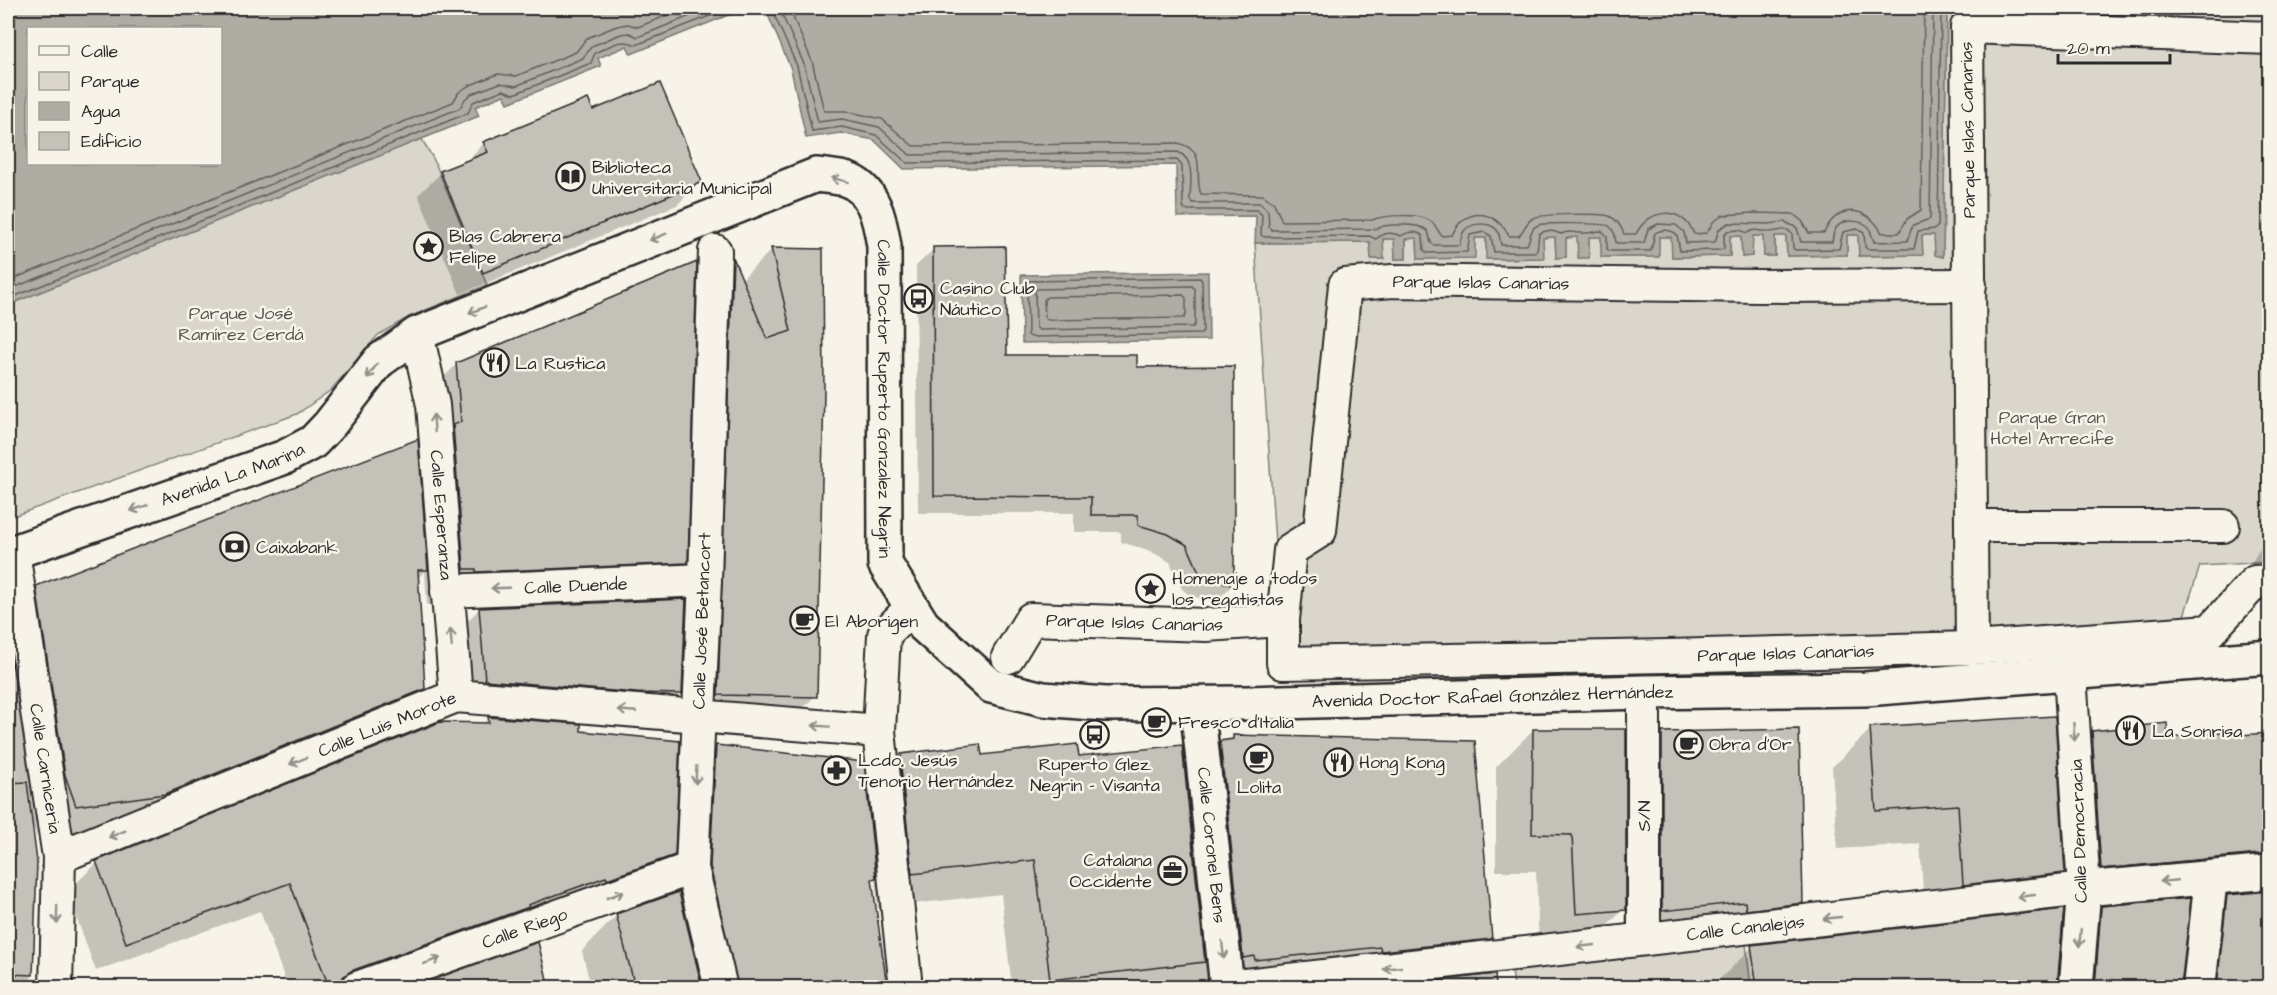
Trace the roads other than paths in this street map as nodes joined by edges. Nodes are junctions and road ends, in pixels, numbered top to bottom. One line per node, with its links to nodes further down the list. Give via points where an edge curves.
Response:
1 (2270, 38): 3 (street, Parque Islas Canarias, via 1967,27)
2 (715, 251): 8 (street, Calle José Betancort)
3 (1970, 285): 5 (street, Parque Islas Canarias); 12 (street, Parque Islas Canarias, via 1392,281 1345,285 1320,531 1290,550)
4 (417, 334): 7 (main road, Avenida La Marina, one-way to 7, via 379,362 330,424 304,447); 10 (street, Calle Esperanza, one-way to 4, via 432,405); 11 (main road, Calle Doctor Ruperto Gonzalez Negrin, one-way to 4, via 885,564 884,246 880,218 868,195 847,180 816,175)
5 (1971, 526): 6 (street); 14 (street, Parque Islas Canarias)
6 (2223, 526)
7 (10, 553): 23 (street, Calle Carniceria)
8 (705, 580): 10 (street, Calle Duende, one-way to 10); 21 (street, Calle José Betancort)
9 (2270, 581): 14 (street, Parque Islas Canarias, via 2254,582 2210,631)
10 (447, 591): 19 (street, Calle Esperanza, one-way to 10)
11 (911, 608): 13 (main road, Calle Doctor Ruperto Gonzalez Negrin); 22 (street, via 884,635)
12 (1283, 620): 14 (street, Parque Islas Canarias, via 1283,663); 15 (street, Parque Islas Canarias, via 1206,625 1031,619)
13 (936, 636): 20 (main road, Avenida Doctor Rafael González Hernández, via 991,686 1053,700)
14 (1972, 648)
15 (1008, 657)
16 (2270, 657): 17 (main road, Avenida Doctor Rafael González Hernández)
17 (2070, 674): 18 (main road, Avenida Doctor Rafael González Hernández, via 1865,689); 27 (street, Calle Democracia, one-way to 27)
18 (1644, 692): 20 (main road, Avenida Doctor Rafael González Hernández); 28 (street, S/N)
19 (456, 696): 21 (street, Calle Luis Morote, one-way to 19); 23 (street, Calle Luis Morote, one-way to 23)
20 (1197, 704): 33 (main road, Calle Coronel Bens, one-way to 33)
21 (698, 717): 22 (street, Calle Luis Morote, one-way to 21); 24 (street, Calle José Betancort, one-way to 24)
22 (879, 731): 32 (street)
23 (59, 857): 29 (street, Calle Carniceria, one-way to 29)
24 (692, 868): 30 (street, Calle Riego, one-way to 24); 31 (street, Calle José Betancort)
25 (2270, 872): 26 (main road, Calle Canalejas)
26 (2211, 877): 27 (main road, Calle Canalejas, one-way to 27); 35 (street)
27 (2084, 889): 28 (street, Calle Canalejas, one-way to 28); 34 (main road, Calle Democracia, one-way to 34)
28 (1644, 939): 33 (street, Calle Canalejas, one-way to 33)
29 (56, 987)
30 (357, 987)
31 (721, 987)
32 (906, 987)
33 (1225, 987)
34 (2076, 987)
35 (2199, 987)

